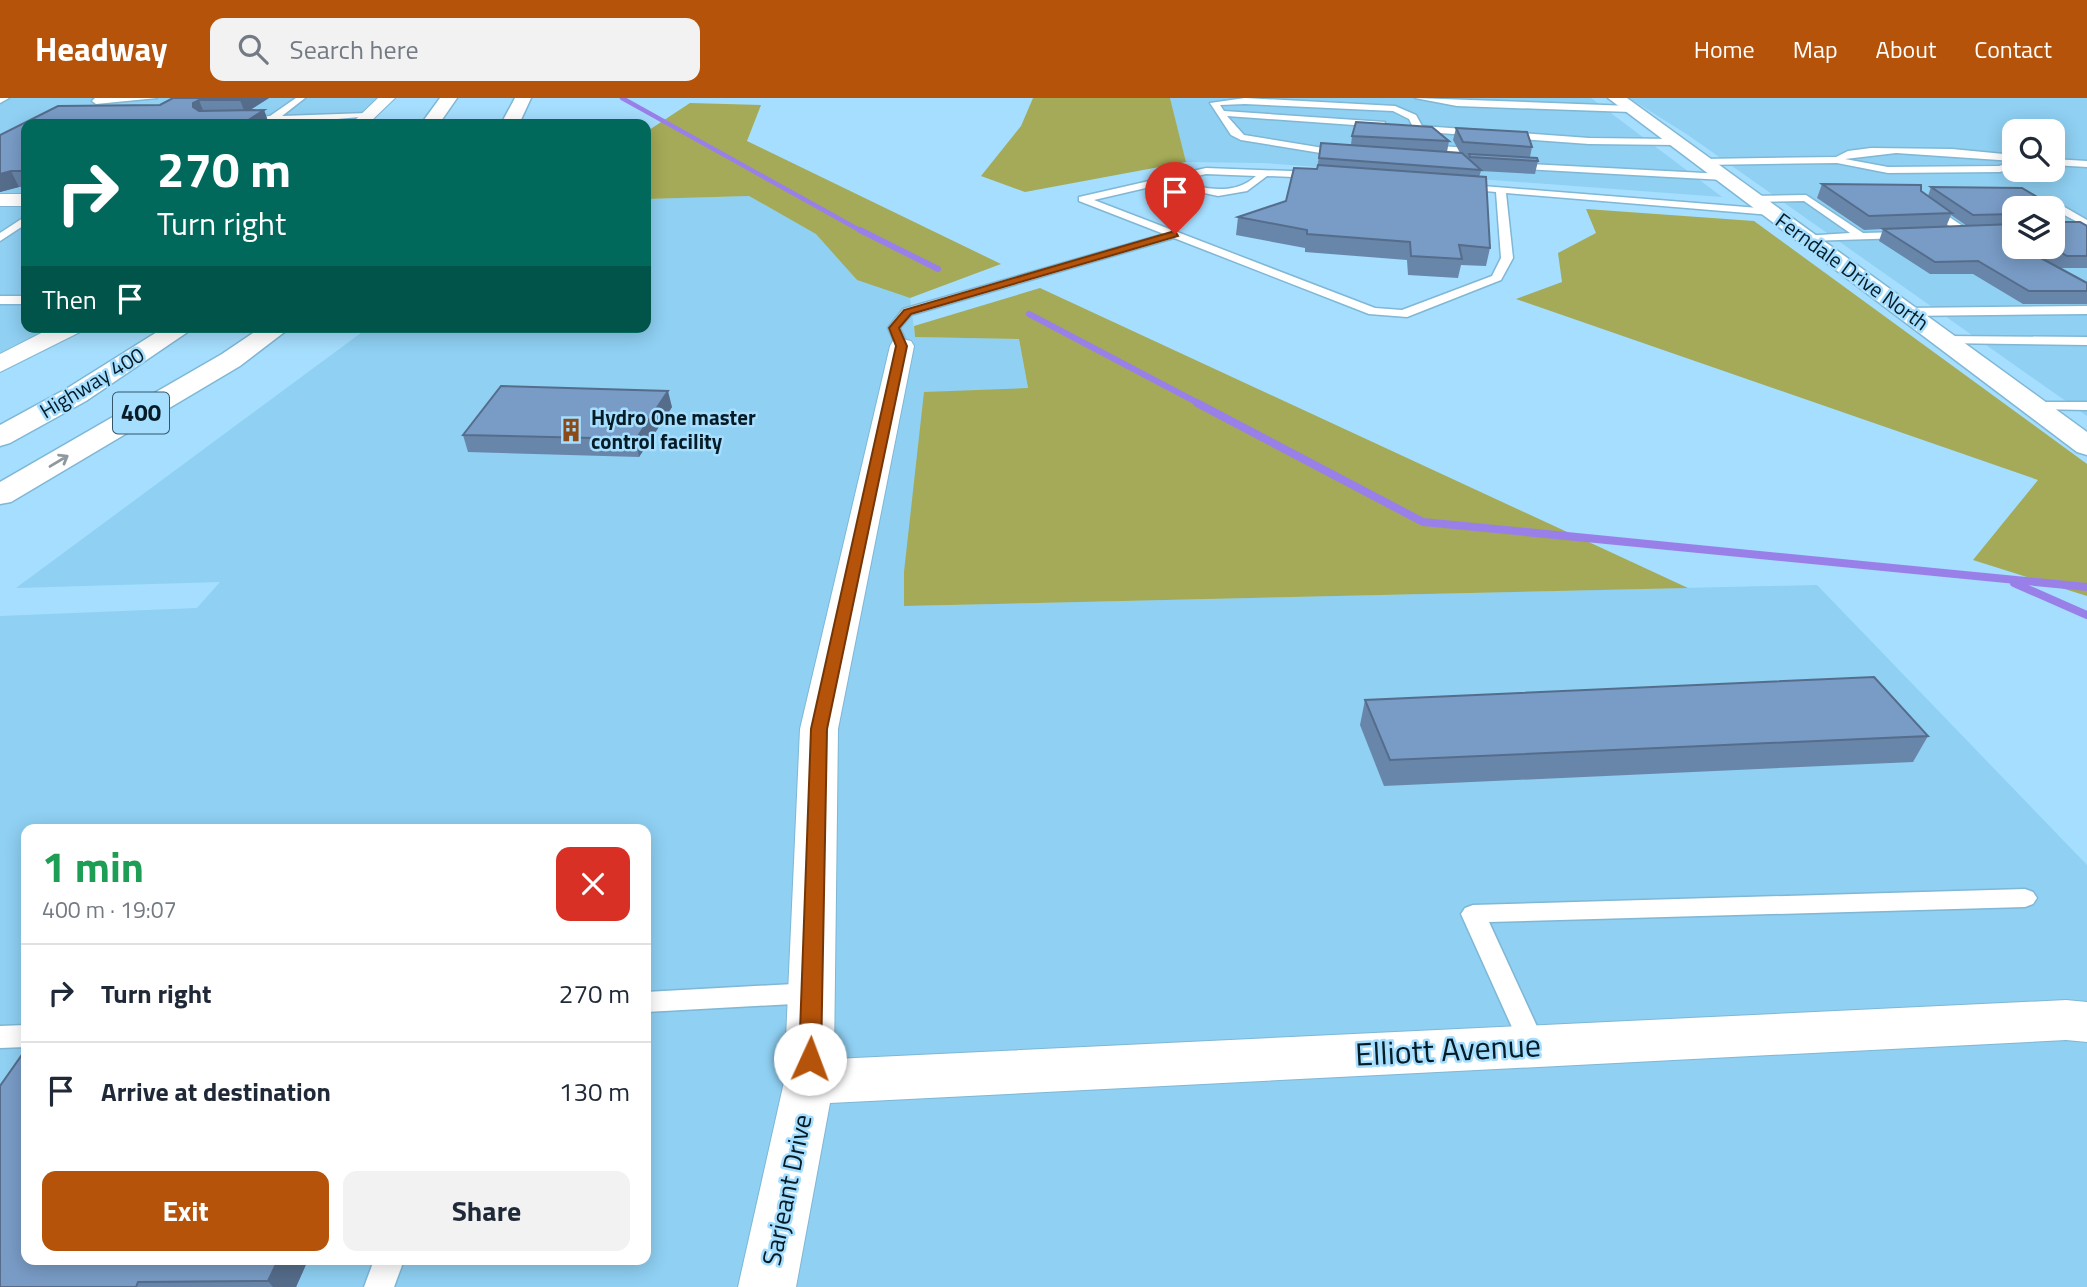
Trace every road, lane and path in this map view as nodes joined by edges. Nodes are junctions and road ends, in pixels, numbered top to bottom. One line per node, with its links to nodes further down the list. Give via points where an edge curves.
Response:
1 (101, 98): 2 (lane, via 96,101)
2 (153, 98)
3 (301, 98): 14 (lane)
4 (387, 98): 18 (street)
5 (449, 98): 19 (main road)
6 (523, 98): 20 (main road)
7 (1419, 98): 8 (lane)
8 (1504, 102): 10 (lane)
9 (1621, 102): 10 (lane); 10 (lane, via 1557,99); 26 (main road, Ferndale Drive North)
10 (1542, 107)
11 (1469, 109): 16 (lane)
12 (1221, 113): 22 (lane); 23 (lane); 23 (lane, via 1214,103 1219,100 1395,109 1413,117)
13 (233, 116): 14 (lane)
14 (277, 116): 15 (lane)
15 (312, 118): 17 (lane)
16 (1582, 118)
17 (338, 119)
18 (365, 119)
19 (434, 119)
20 (512, 119)
21 (1469, 121): 25 (lane)
22 (1230, 125): 24 (lane); 30 (lane, via 1241,137)
23 (1418, 128): 25 (lane)
24 (1382, 134)
25 (1469, 134): 26 (lane)
26 (1676, 142): 35 (main road, Ferndale Drive North)
27 (1353, 143): 30 (lane, via 1339,142)
28 (1549, 149): 29 (lane, via 1526,143 1408,141)
29 (1490, 152)
30 (1335, 153): 31 (lane)
31 (1360, 155)
32 (1559, 156): 40 (lane)
33 (1839, 159): 34 (lane); 35 (lane); 39 (lane, via 1888,170)
34 (2002, 161)
35 (1702, 162): 43 (main road, Ferndale Drive North)
36 (2065, 163): 37 (lane)
37 (2087, 164)
38 (1501, 165): 40 (lane)
39 (2002, 168)
40 (1573, 169): 43 (lane)
41 (1266, 172): 42 (lane); 44 (lane, via 1206,171); 44 (lane, via 1254,186 1226,192)
42 (1336, 177)
43 (1724, 177): 50 (main road, Ferndale Drive North)
44 (1159, 179): 57 (lane, via 1083,199)
45 (1446, 185): 46 (lane)
46 (1501, 189): 50 (lane); 57 (lane, via 1507,258 1497,278 1402,314 1373,311)
47 (0, 200): 48 (street)
48 (21, 200)
49 (1921, 201): 56 (lane)
50 (1761, 205): 60 (lane, via 1806,198); 62 (main road, Ferndale Drive North)
51 (2065, 211): 52 (lane)
52 (2087, 226): 54 (lane)
53 (21, 227): 61 (lane)
54 (2065, 228)
55 (1979, 232): 56 (lane)
56 (1966, 233): 58 (lane)
57 (1175, 234): 72 (lane, via 908,312 894,328)
58 (1940, 234)
59 (1914, 235): 60 (lane)
60 (1862, 237): 62 (lane)
61 (0, 238)
62 (1807, 238): 66 (main road, Ferndale Drive North)
63 (0, 300): 64 (lane)
64 (21, 300)
65 (2087, 310): 66 (lane)
66 (1906, 312): 70 (main road, Ferndale Drive North)
67 (60, 333): 73 (street)
68 (174, 333): 76 (main road, Highway 400 / 400)
69 (270, 333): 78 (main road, Highway 400 / 400, one-way to 69)
70 (1944, 340): 71 (lane); 74 (main road, Ferndale Drive North)
71 (2087, 341)
72 (902, 346): 80 (street, Sarjeant Drive, via 819,729)
73 (0, 364)
74 (2033, 406): 75 (lane); 77 (main road, Ferndale Drive North)
75 (2087, 406)
76 (0, 437)
77 (2087, 446)
78 (0, 495)
79 (2025, 898): 85 (lane, via 1473,914)
80 (812, 993): 81 (lane); 86 (street, Sarjeant Drive)
81 (651, 1002)
82 (2087, 1022): 85 (street, Elliott Avenue)
83 (21, 1036): 84 (lane)
84 (0, 1037)
85 (1533, 1046): 86 (street, Elliott Avenue)
86 (809, 1082): 89 (street, Sarjeant Drive)
87 (387, 1265): 88 (lane)
88 (379, 1287)
89 (767, 1287)

